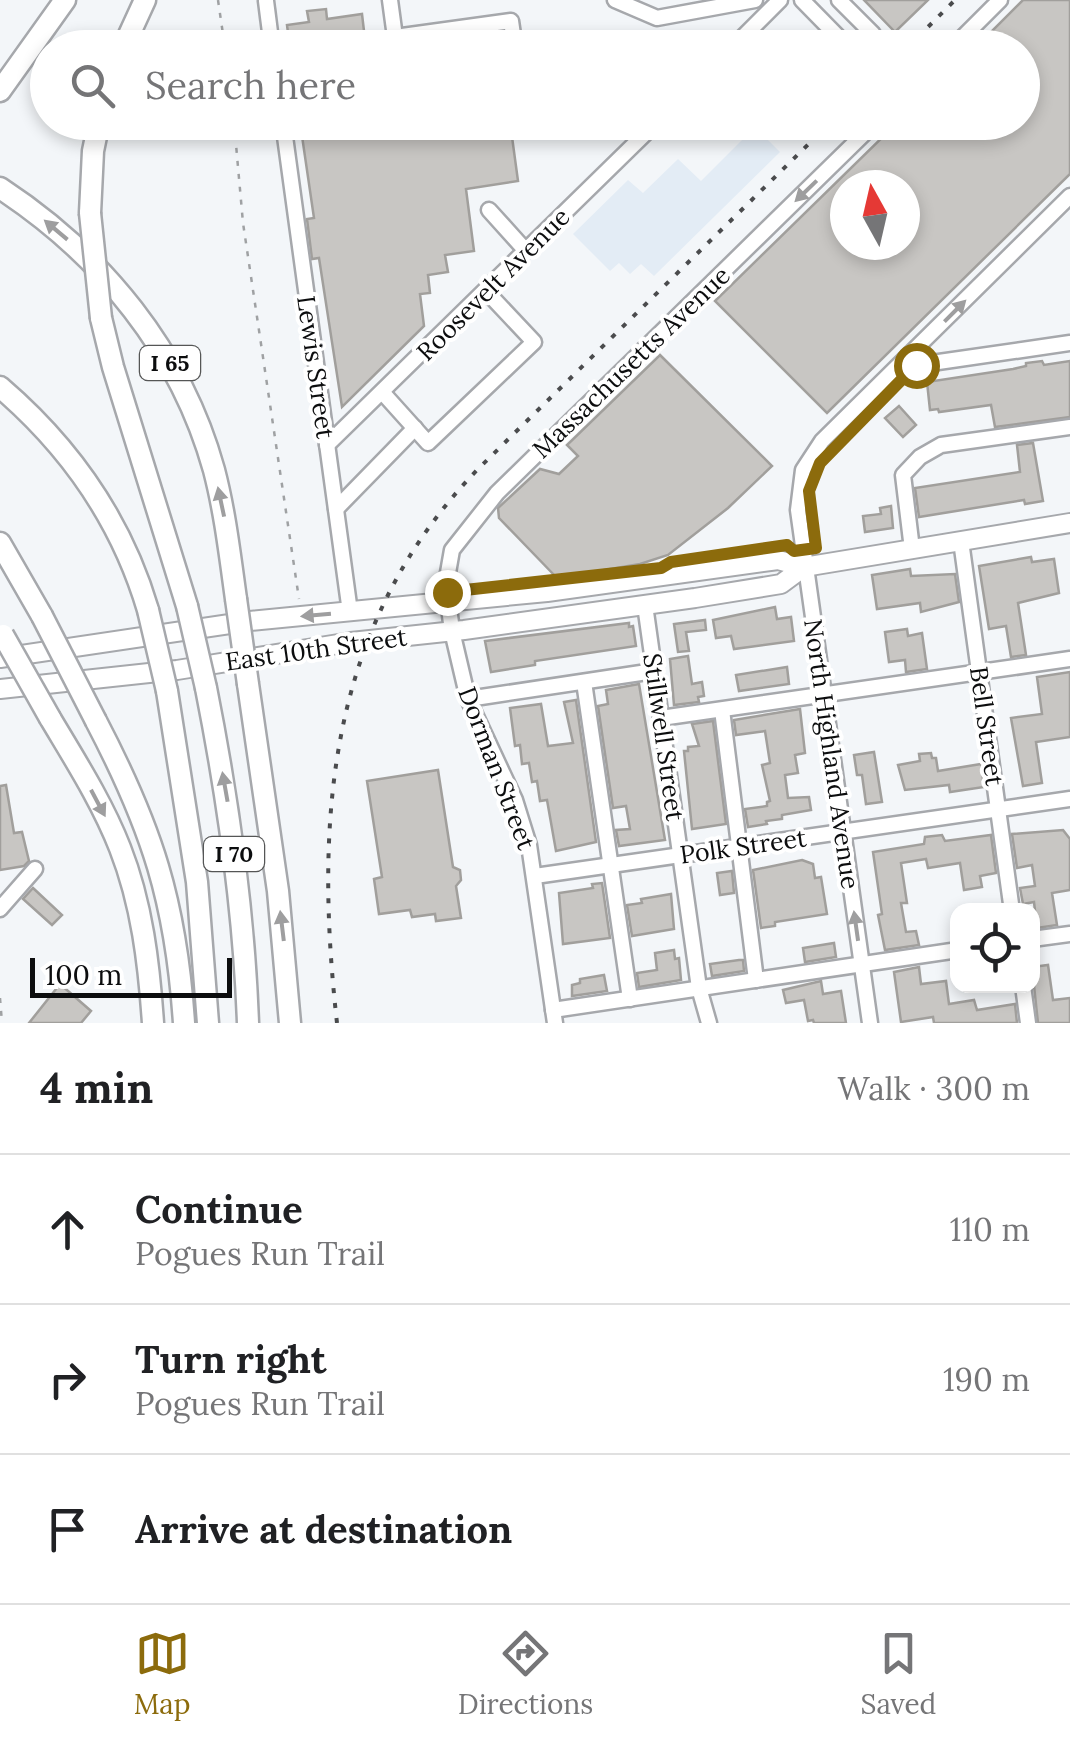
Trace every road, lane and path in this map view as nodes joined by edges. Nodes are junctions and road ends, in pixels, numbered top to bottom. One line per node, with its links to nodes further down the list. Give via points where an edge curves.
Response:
1 (65, 0): 12 (highway)
2 (145, 0): 13 (highway)
3 (218, 0): 14 (path)
4 (390, 0): 16 (street)
5 (615, 0): 6 (street, via 657,18)
6 (754, 0)
7 (780, 0): 19 (street)
8 (802, 0): 20 (street)
9 (839, 0): 21 (street)
10 (1000, 0): 22 (street)
11 (266, 1): 15 (street)
12 (44, 30)
13 (131, 30)
14 (222, 30)
15 (270, 30)
16 (394, 30)
17 (441, 30): 18 (street, via 511,21)
18 (512, 30)
19 (750, 30)
20 (831, 30)
21 (869, 30)
22 (970, 30)
23 (30, 49): 24 (highway)
24 (6, 83)
25 (96, 140): 88 (highway, I 70, one-way to 25, bridge, via 227,794 206,688 102,318 91,249)
26 (236, 140): 49 (path)
27 (285, 140): 41 (street, Lewis Street)
28 (638, 140): 33 (street, Roosevelt Avenue)
29 (858, 140): 48 (street, Massachusetts Avenue, one-way to 48, via 497,493 452,550)
30 (0, 188): 89 (highway, I 65, one-way to 30, bridge, via 236,599 202,432 168,360 132,306 60,232)
31 (1070, 196): 36 (street, one-way to 31)
32 (489, 210): 33 (street)
33 (526, 251): 34 (street, Roosevelt Avenue)
34 (486, 290): 38 (street, Roosevelt Avenue); 40 (street, via 534,342 428,442)
35 (1070, 343): 36 (street)
36 (896, 368): 47 (street, North Highland Avenue, via 802,470)
37 (0, 388): 87 (highway, bridge, via 47,431 97,497 148,610 197,882)
38 (383, 393): 40 (street); 41 (street, Roosevelt Avenue)
39 (1070, 426): 46 (street, via 941,445 920,457 903,474)
40 (415, 428): 42 (street)
41 (327, 445): 42 (street, Lewis Street)
42 (336, 509): 51 (street, Lewis Street)
43 (1070, 522): 44 (main road, East 10th Street)
44 (961, 541): 46 (main road, East 10th Street); 57 (street, Bell Street)
45 (0, 542): 86 (highway, bridge, via 96,720 159,863)
46 (912, 549): 47 (main road, East 10th Street)
47 (804, 567): 48 (main road, East 10th Street, via 778,560); 50 (main road, East 10th Street, via 780,584); 60 (street, North Highland Avenue)
48 (448, 602): 51 (main road, East 10th Street); 53 (street, Massachusetts Avenue)
49 (300, 605)
50 (645, 605): 53 (main road, East 10th Street); 56 (street, Stillwell Street)
51 (350, 612): 54 (main road, East 10th Street, one-way to 54)
52 (1, 631): 85 (highway, one-way to 85, bridge, via 108,822 130,877)
53 (452, 632): 59 (main road, East 10th Street); 61 (street, Dorman Street)
54 (0, 658)
55 (1070, 659): 57 (street)
56 (654, 672): 58 (street); 63 (street, Stillwell Street)
57 (980, 673): 60 (street); 65 (street, Bell Street)
58 (584, 682): 61 (street); 69 (street)
59 (0, 689)
60 (824, 696): 62 (street); 66 (street, North Highland Avenue)
61 (468, 699): 71 (street, Dorman Street, via 520,814)
62 (722, 710): 63 (street); 67 (street)
63 (661, 718): 68 (street, Stillwell Street)
64 (1070, 799): 65 (street, Polk Street)
65 (998, 810): 66 (street, Polk Street); 72 (street, Bell Street)
66 (844, 832): 67 (street, Polk Street); 77 (street, North Highland Avenue, one-way to 66)
67 (738, 847): 68 (street, Polk Street); 78 (street)
68 (680, 855): 69 (street, Polk Street); 79 (street, Stillwell Street)
69 (610, 866): 71 (street, Polk Street); 82 (street)
70 (35, 870): 73 (street)
71 (535, 876): 83 (street, Dorman Street)
72 (1011, 903)
73 (0, 909)
74 (1070, 934): 75 (street)
75 (1040, 938)
76 (950, 951): 77 (street)
77 (862, 964): 78 (street); 91 (street, North Highland Avenue)
78 (756, 980): 79 (street)
79 (699, 988): 82 (street); 90 (street, Stillwell Street)
80 (1024, 993): 92 (street)
81 (0, 998): 84 (path)
82 (630, 998): 83 (street)
83 (554, 1016)
84 (2, 1023)
85 (154, 1023)
86 (184, 1023)
87 (208, 1023)
88 (248, 1023)
89 (290, 1023)
90 (709, 1023)
91 (870, 1023)
92 (1028, 1023)

